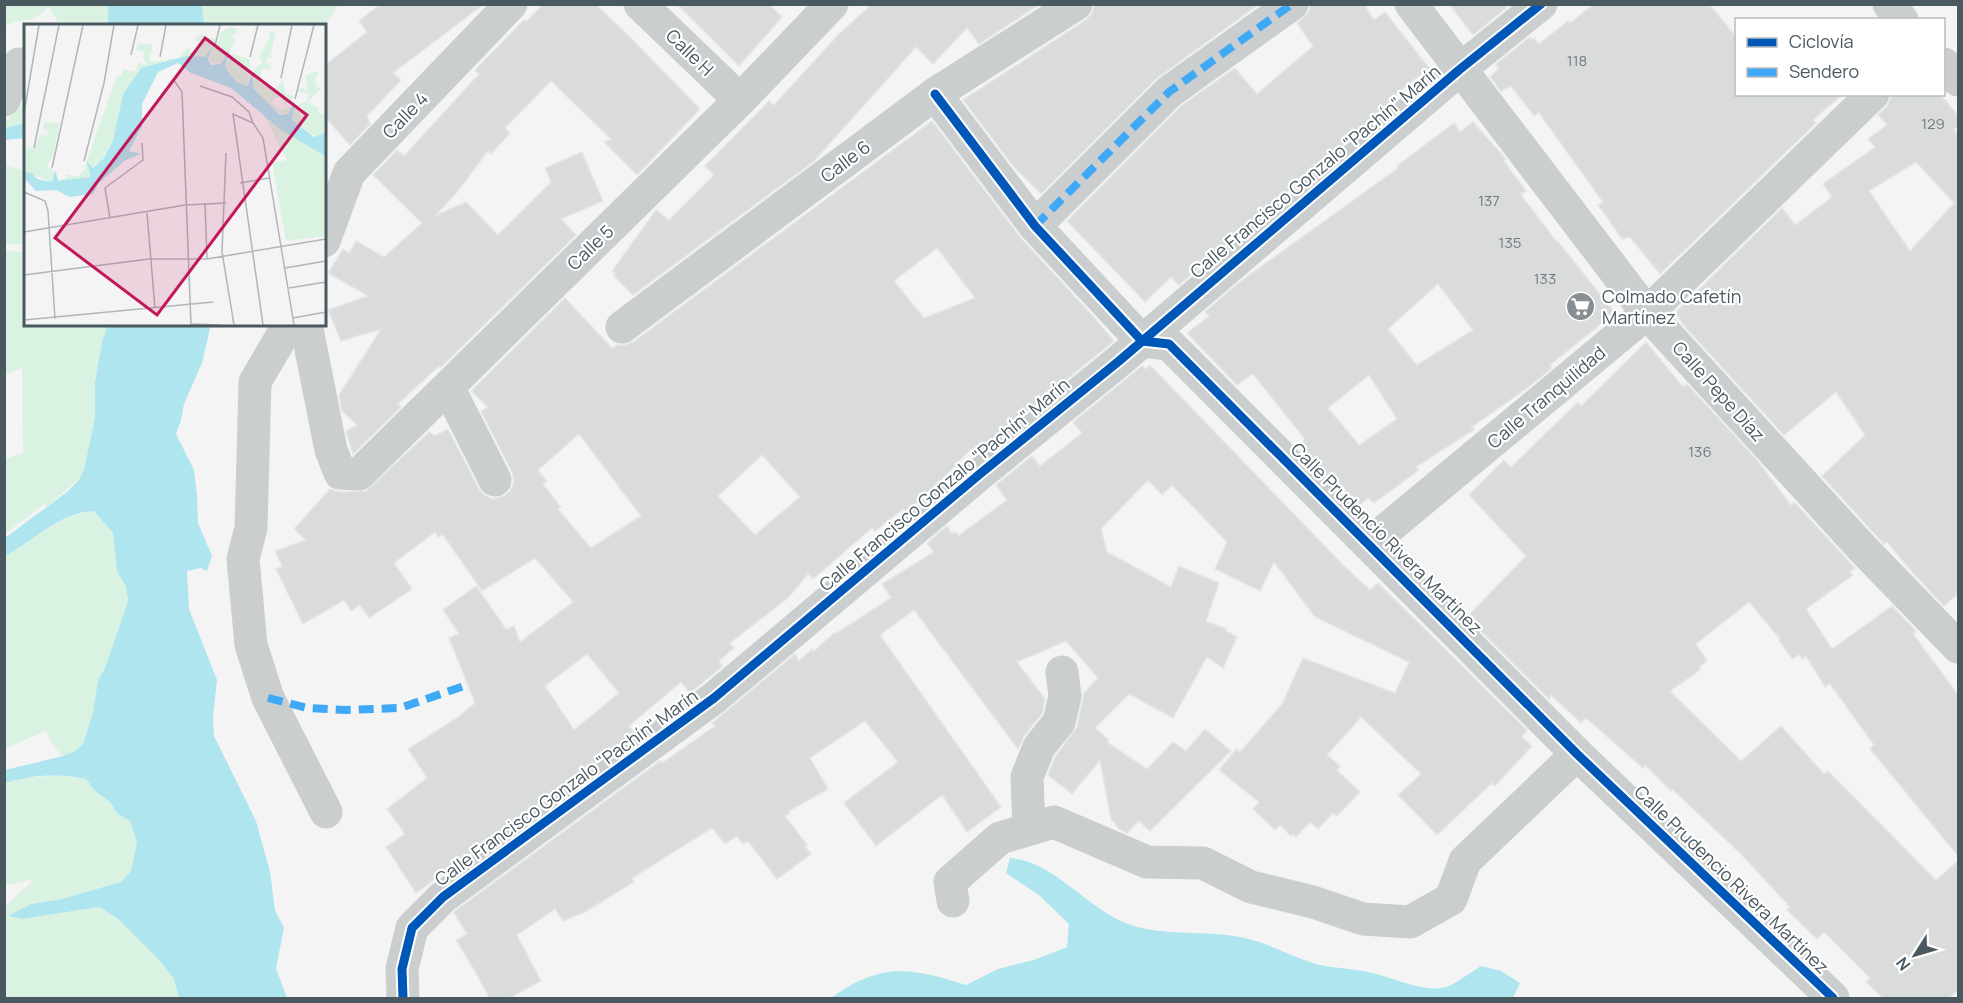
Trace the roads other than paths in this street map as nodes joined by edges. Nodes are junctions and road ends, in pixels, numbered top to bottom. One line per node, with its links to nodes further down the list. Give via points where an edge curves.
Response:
1 (511, 4): 19 (street, Calle 4, via 349,173)
2 (640, 4): 17 (street, Calle H)
3 (832, 4): 17 (street, Calle 5)
4 (1076, 4): 14 (street, Calle 6)
5 (1292, 4): 18 (street, via 1168,92)
6 (1411, 4): 12 (street, Calle Pepe Díaz)
7 (1541, 4): 12 (street, Calle Francisco Gonzalo "Pachín" Marín)
8 (1889, 4): 9 (street)
9 (1900, 18)
10 (19, 64): 16 (street)
11 (1945, 65): 13 (street)
12 (1459, 70): 20 (street, Calle Pepe Díaz); 24 (street, Calle Francisco Gonzalo "Pachín" Marín)
13 (1959, 80)
14 (935, 94): 18 (street); 23 (street, Calle 6)
15 (1871, 96): 20 (street, Calle Tranquilidad)
16 (4, 100)
17 (740, 100): 25 (street, Calle 5)
18 (1035, 226): 24 (street)
19 (326, 236)
20 (1647, 313): 27 (street, Calle Tranquilidad); 28 (street, Calle Pepe Díaz, via 1863,549)
21 (288, 326): 31 (street, via 255,382 251,528 243,559 251,645 268,698)
22 (306, 326): 25 (street, Calle 5, via 331,450 340,473 359,474)
23 (621, 327)
24 (1142, 340): 27 (street, Calle Prudencio Rivera Martínez, via 1169,344); 34 (street, Calle Francisco Gonzalo "Pachín" Marín, via 714,698 443,897 412,928 402,969)
25 (448, 387): 26 (street)
26 (495, 480)
27 (1369, 544): 30 (street, Calle Prudencio Rivera Martínez)
28 (1959, 647)
29 (1062, 672): 32 (street, via 1065,696 1059,722 1039,747 1027,777)
30 (1577, 754): 32 (street, via 1465,861 1450,899 1410,922 1363,919 1251,887 1203,864 1147,862 1054,822); 35 (street, Calle Prudencio Rivera Martínez)
31 (326, 812)
32 (1029, 829): 33 (street, via 1000,838 950,882)
33 (953, 901)
34 (403, 999)
35 (1833, 999)

